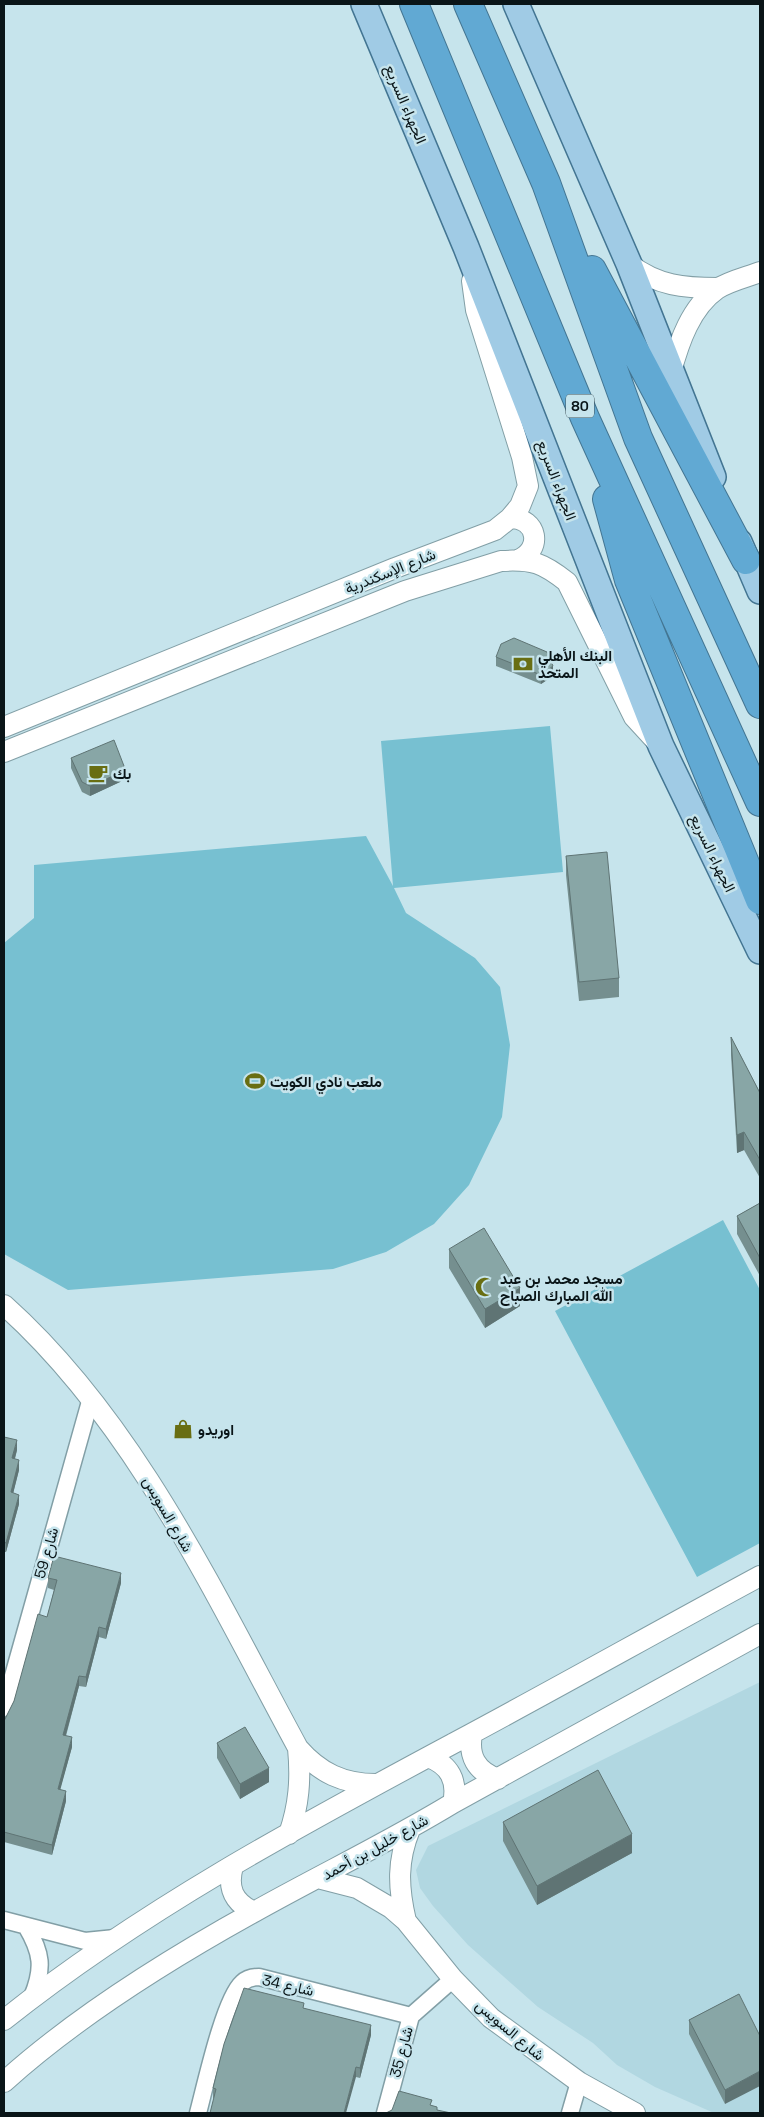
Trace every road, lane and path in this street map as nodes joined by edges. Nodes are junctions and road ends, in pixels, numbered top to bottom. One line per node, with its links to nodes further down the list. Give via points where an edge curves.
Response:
1 (364, 4): 6 (main road, الجهراء السريع)
2 (414, 4): 11 (highway, 80)
3 (468, 4): 5 (highway)
4 (516, 4): 7 (main road)
5 (546, 183): 14 (highway); 16 (highway, via 638,438)
6 (466, 247): 12 (street, شارع الإسكندرية, via 476,310 528,486 520,506); 18 (main road, الجهراء السريع)
7 (629, 264): 9 (street, via 668,285); 10 (main road)
8 (760, 272): 9 (street)
9 (718, 288): 10 (street, via 688,326)
10 (671, 372): 14 (main road)
11 (585, 418): 20 (highway, 80); 21 (highway, via 629,580)
12 (510, 518): 13 (street, via 522,520 534,534 533,548); 17 (street, شارع الإسكندرية, via 495,530)
13 (518, 560): 18 (street, شارع الإسكندرية, via 548,566 567,582 634,717); 19 (street, شارع الإسكندرية, via 501,561 405,591)
14 (746, 560): 15 (main road)
15 (760, 591)
16 (760, 704)
17 (4, 727)
18 (661, 746): 22 (main road, الجهراء السريع)
19 (4, 752)
20 (760, 802)
21 (760, 900)
22 (760, 951)
23 (4, 1305): 24 (street, شارع السويس)
24 (90, 1398): 27 (street, شارع 59); 29 (street, شارع السويس, via 130,1450 217,1598)
25 (760, 1576): 28 (street)
26 (760, 1634): 31 (street, شارع خليل بن أحمد)
27 (4, 1708)
28 (472, 1734): 30 (street); 31 (street, via 474,1762 480,1770)
29 (298, 1748): 32 (street, شارع السويس, via 324,1772 341,1780); 35 (street, شارع السويس, via 300,1792)
30 (428, 1757): 32 (street); 33 (street, via 445,1766 451,1774 455,1783)
31 (498, 1779): 33 (street, شارع خليل بن أحمد)
32 (376, 1784): 35 (street)
33 (453, 1803): 34 (street, شارع خليل بن أحمد)
34 (410, 1829): 37 (street, شارع خليل بن أحمد); 40 (street, via 400,1858 399,1874)
35 (289, 1834): 36 (street)
36 (233, 1866): 38 (street, via 232,1894 241,1906); 42 (street)
37 (318, 1878): 38 (street, شارع خليل بن أحمد); 40 (street, شارع السويس, via 363,1891)
38 (254, 1912): 47 (street, شارع خليل بن أحمد, via 157,1969 79,2023)
39 (4, 1920): 41 (street)
40 (406, 1921): 43 (street, شارع السويس)
41 (26, 1926): 42 (street, via 84,1940); 44 (street, via 36,1942 40,1961 39,1980)
42 (115, 1938): 44 (street)
43 (453, 1979): 45 (street, شارع 35); 48 (street, شارع السويس, via 491,2018)
44 (32, 1998): 46 (street)
45 (411, 2016): 49 (street, شارع 34, via 259,1976 250,1977 229,2003); 50 (street, شارع 35)
46 (4, 2020)
47 (4, 2082)
48 (579, 2082): 51 (street); 52 (street, شارع السويس)
49 (198, 2113)
50 (385, 2113)
51 (570, 2113)
52 (635, 2113)

